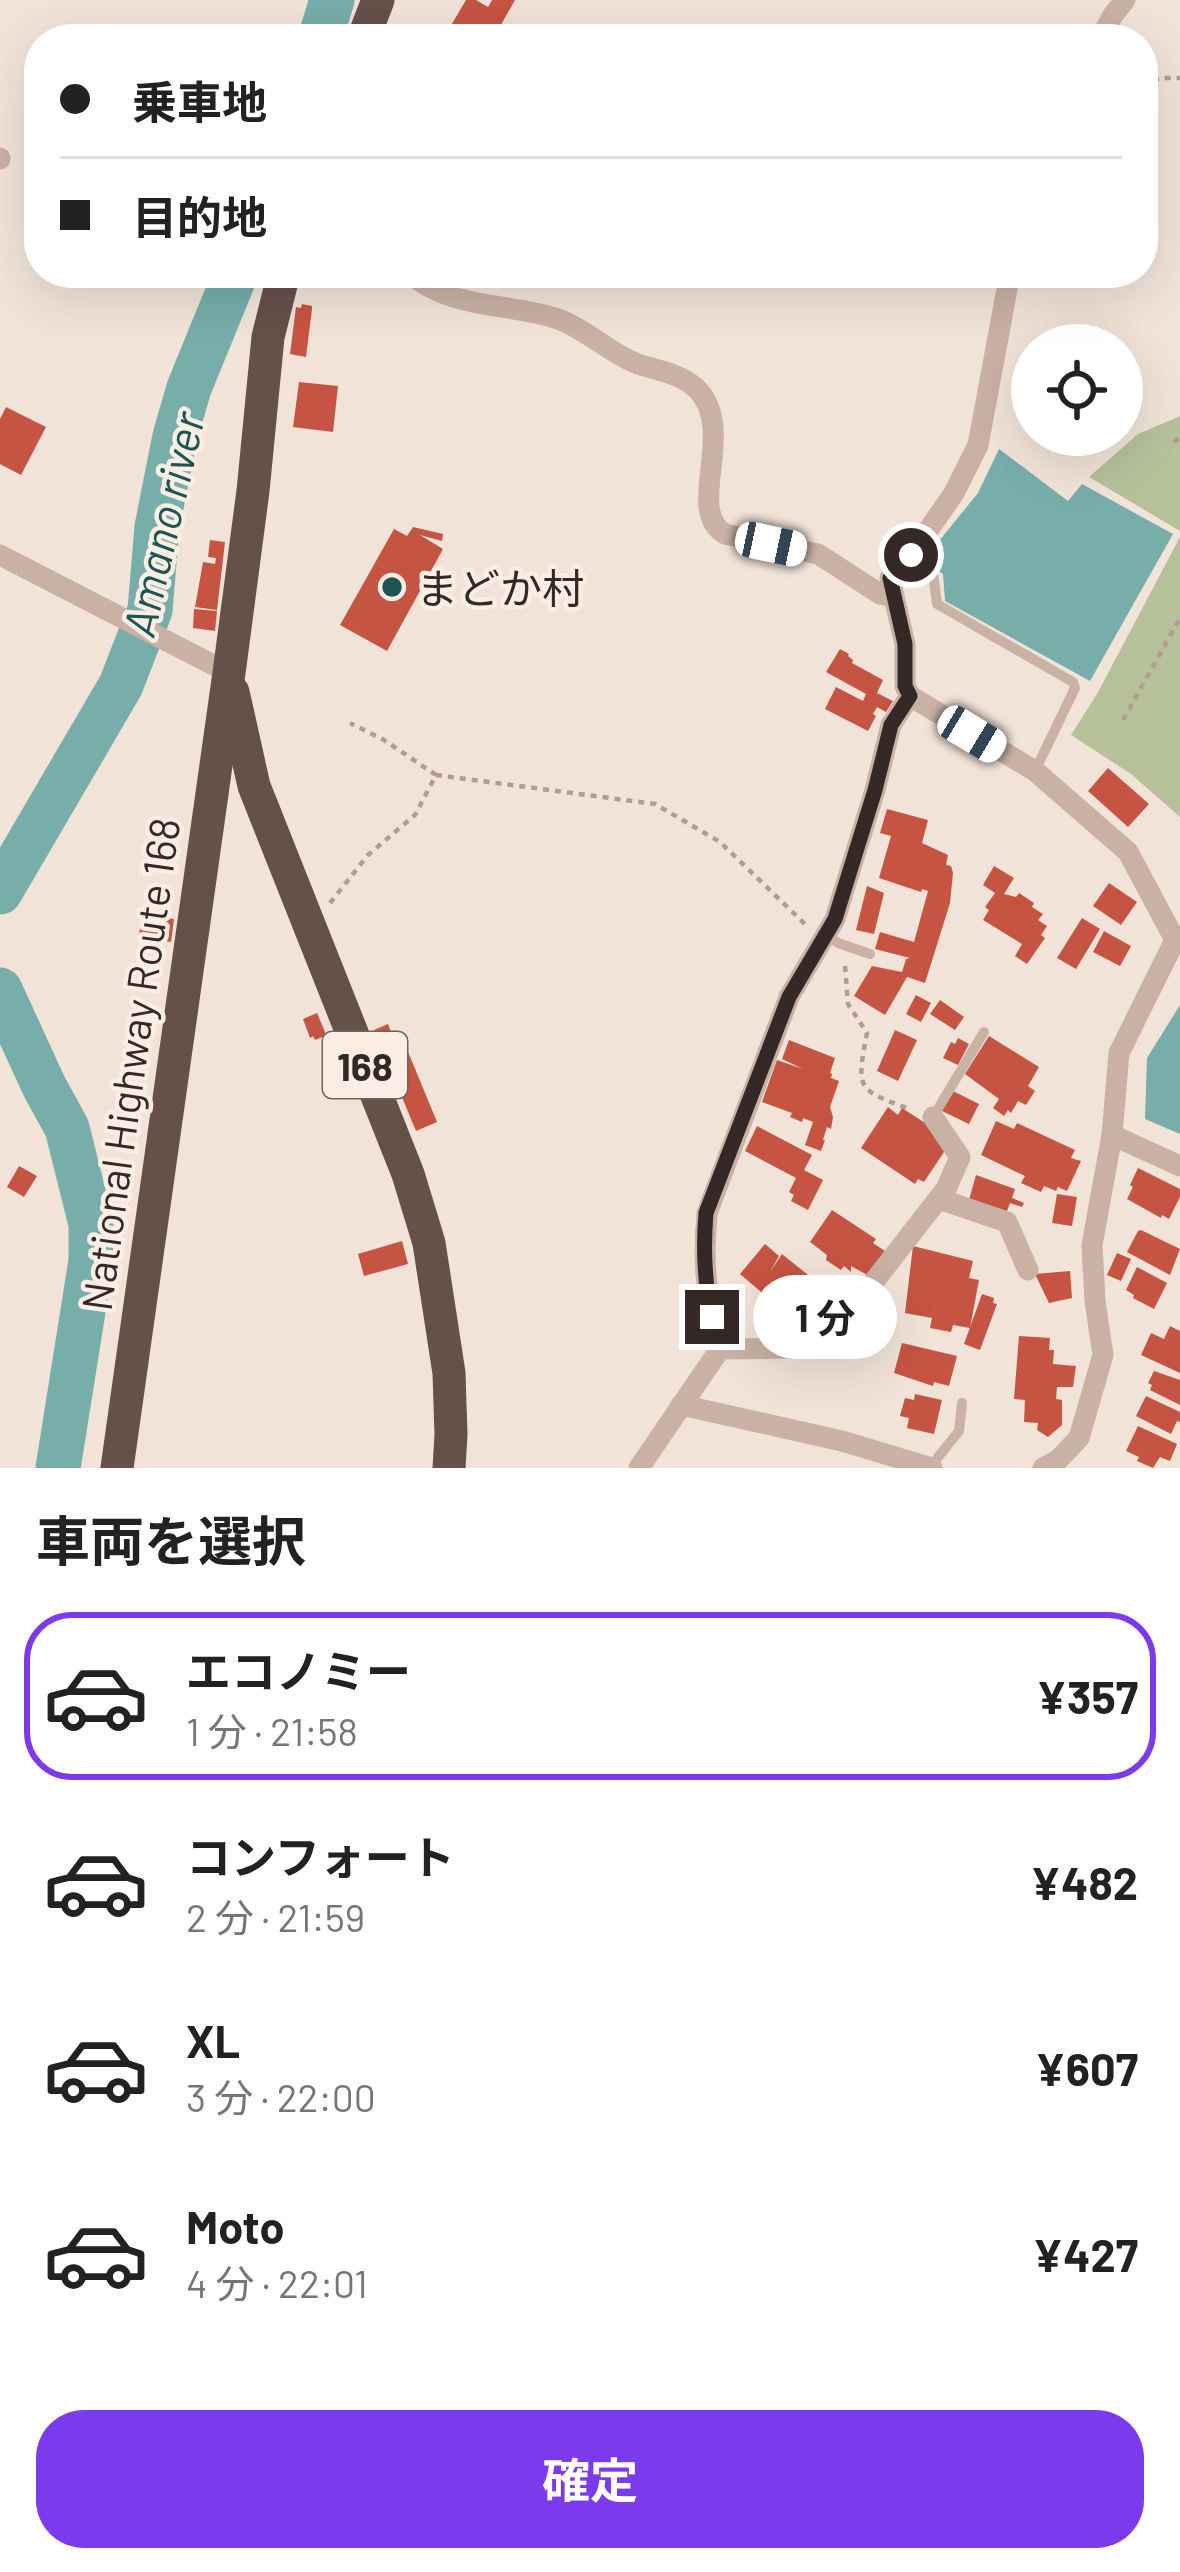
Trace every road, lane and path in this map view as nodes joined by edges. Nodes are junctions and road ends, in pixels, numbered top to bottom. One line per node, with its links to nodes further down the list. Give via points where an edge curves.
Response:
1 (280, 288): 8 (highway, National Highway Route 168 / 168)
2 (435, 288): 6 (street, via 564,321 685,380 700,392 716,432 708,515 716,529 818,554)
3 (1007, 288): 6 (street, via 979,445 890,578)
4 (0, 555): 8 (street)
5 (933, 573): 12 (lane, via 937,604 1073,682)
6 (894, 597): 9 (street)
7 (1180, 618): 10 (path)
8 (228, 673): 14 (highway, National Highway Route 168 / 168, via 254,786); 28 (highway, National Highway Route 168 / 168)
9 (910, 696): 12 (street); 15 (street, via 891,725)
10 (1123, 720)
11 (350, 723): 13 (path)
12 (1035, 771): 16 (street, via 1128,852)
13 (436, 776): 14 (path, via 415,815); 15 (path, via 655,805 720,842)
14 (308, 922): 29 (highway, National Highway Route 168 / 168, via 429,1243 449,1373)
15 (830, 938): 17 (lane); 19 (path, via 845,965 848,1004 867,1034 865,1090); 24 (street, via 789,997 706,1213 705,1286)
16 (1177, 941): 20 (street, via 1119,1053)
17 (870, 954)
18 (984, 1032): 19 (lane)
19 (933, 1117): 22 (street, via 960,1157)
20 (1112, 1135): 21 (street); 31 (street, via 1092,1245 1102,1355 1079,1438)
21 (1180, 1166)
22 (938, 1199): 23 (street, via 1007,1222); 24 (street, via 865,1293 806,1339 792,1348)
23 (1028, 1270)
24 (720, 1349): 26 (street)
25 (962, 1403): 27 (lane, via 959,1431)
26 (681, 1405): 27 (street); 30 (street)
27 (932, 1467)
28 (117, 1468)
29 (449, 1468)
30 (639, 1468)
31 (1043, 1468)

